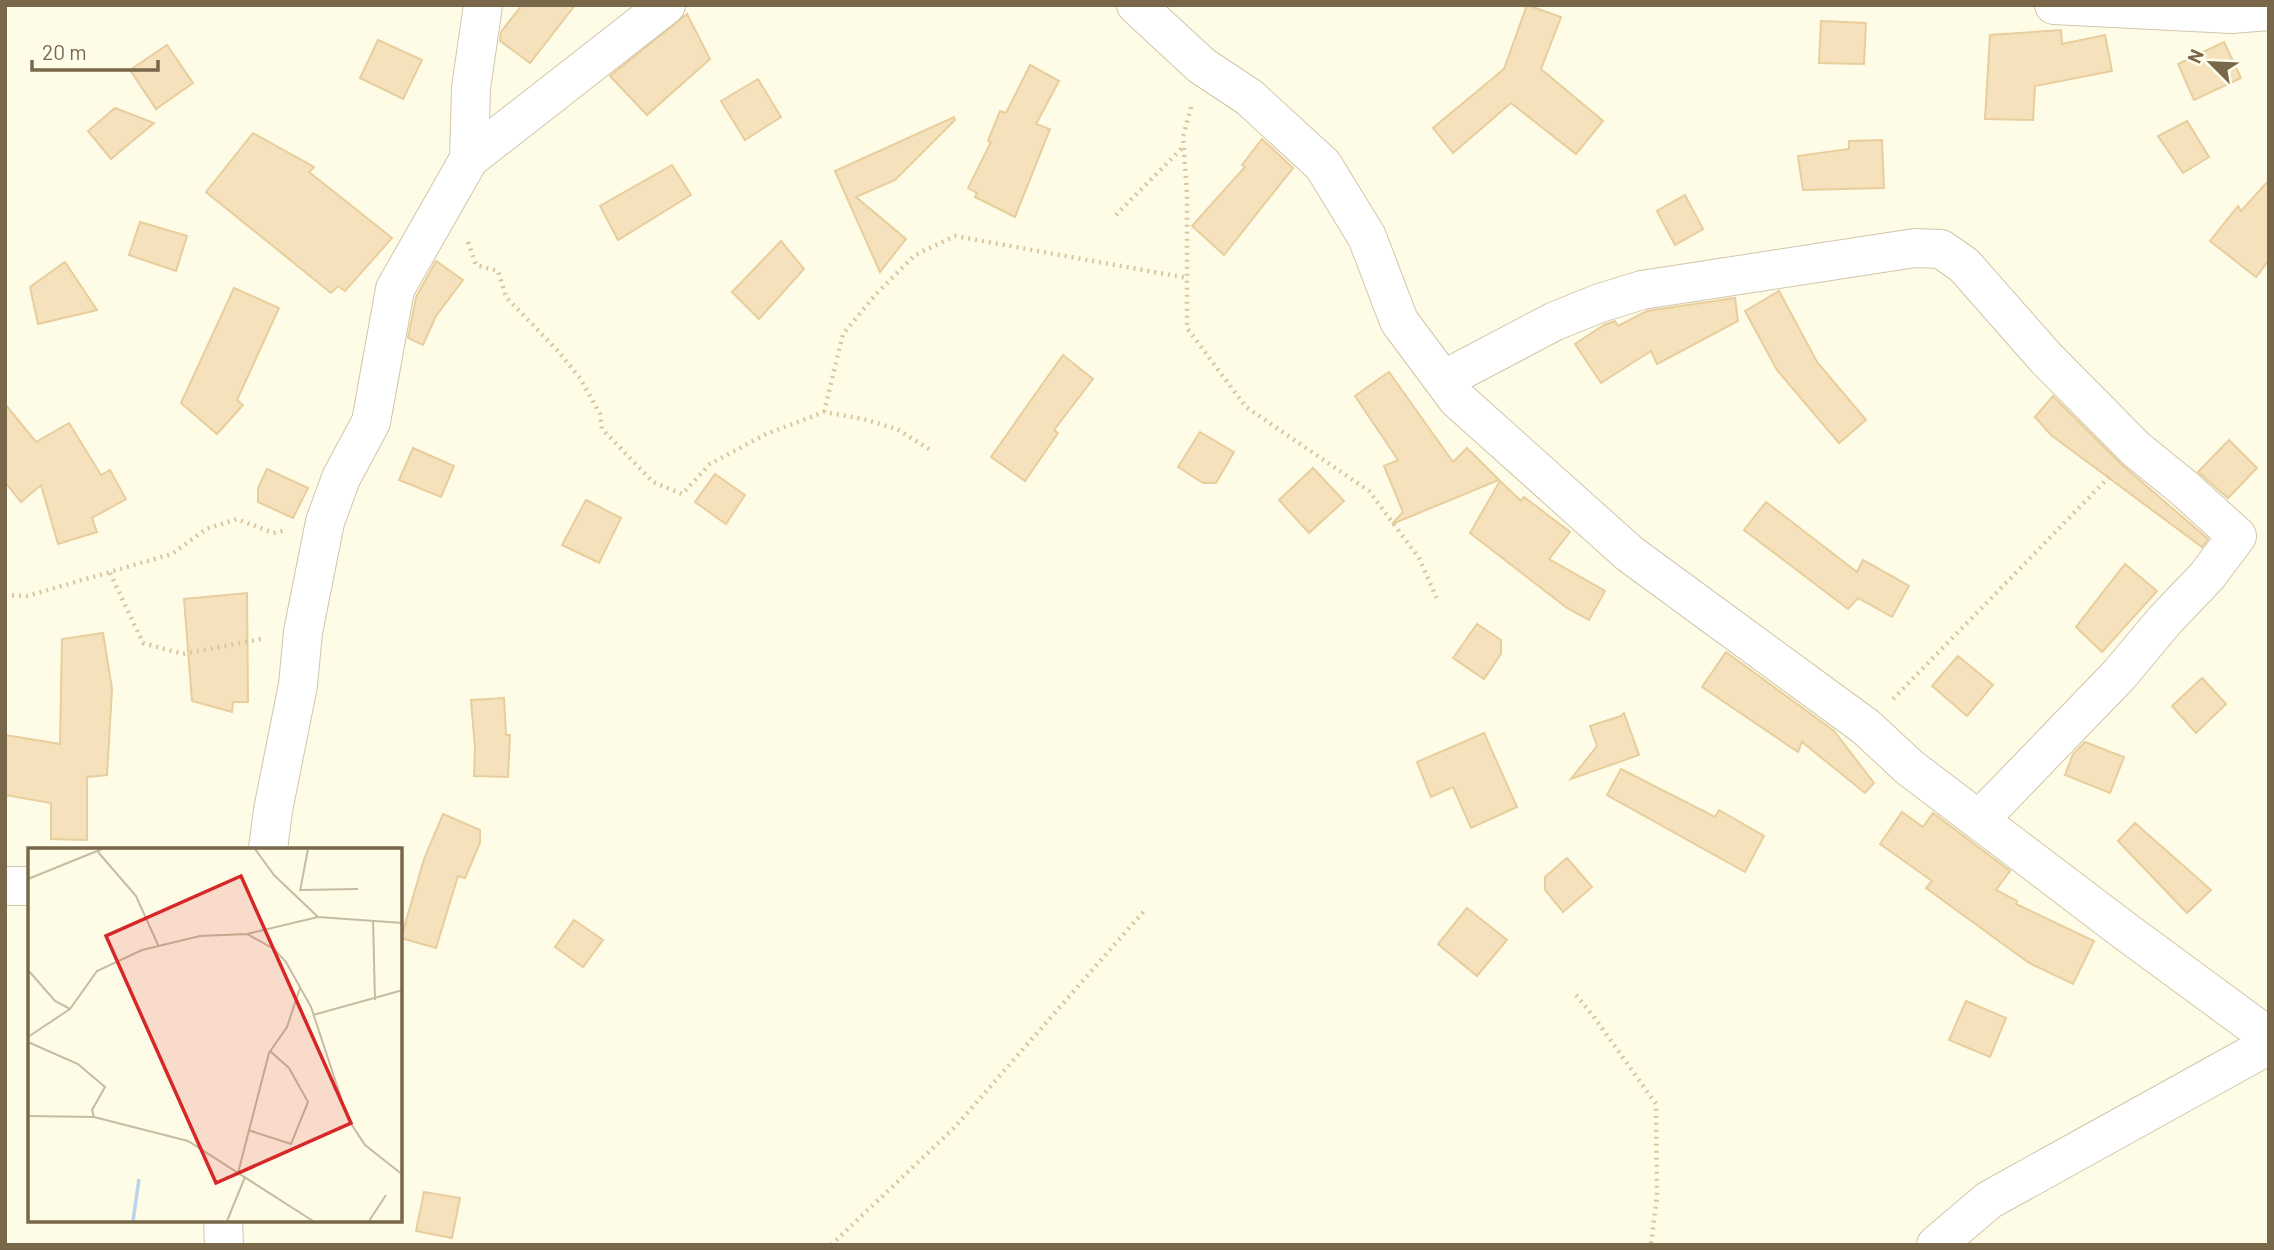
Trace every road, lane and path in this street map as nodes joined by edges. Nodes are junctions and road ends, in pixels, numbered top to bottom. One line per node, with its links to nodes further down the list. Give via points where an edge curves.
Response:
1 (483, 5): 8 (street, via 471,88)
2 (666, 5): 8 (street)
3 (1136, 5): 6 (street)
4 (2054, 5): 5 (street, via 2231,14)
5 (2269, 11)
6 (1202, 66): 7 (path); 12 (street, via 1249,97 1323,165 1367,237 1399,321)
7 (1183, 146): 9 (path); 11 (path)
8 (469, 159): 16 (street, via 395,289 371,422 341,478)
9 (1116, 215)
10 (467, 240): 13 (path, via 476,265 498,271 506,297 580,378 600,414 602,429 653,482 681,494 710,464 766,434)
11 (1187, 278): 13 (path, via 954,236 915,255 843,334); 19 (path, via 1187,328 1246,407 1369,491 1419,558)
12 (1443, 380): 14 (street, via 1555,321 1642,290 1879,252 1941,249 1964,265 2045,357); 21 (street, via 1457,399 1630,554)
13 (824, 412): 15 (path, via 897,429)
14 (2136, 449): 21 (path); 22 (street, via 2237,536 2119,675)
15 (932, 450)
16 (325, 522): 17 (path, via 272,533 237,519 206,529 172,554); 20 (street)
17 (110, 573): 18 (path, via 27,596); 20 (path, via 142,643 183,654)
18 (5, 595)
19 (1438, 601)
20 (303, 632): 23 (street, via 298,685)
21 (1866, 727): 22 (street, via 1909,767)
22 (1979, 820): 28 (street)
23 (268, 848)
24 (5, 886): 25 (street)
25 (28, 887)
26 (1144, 911): 32 (path, via 954,1128)
27 (1576, 995): 33 (path, via 1656,1104 1657,1196)
28 (2269, 1037)
29 (2269, 1045): 34 (street, via 1989,1200)
30 (223, 1222): 31 (street)
31 (224, 1245)
32 (831, 1245)
33 (1651, 1245)
34 (1936, 1245)

